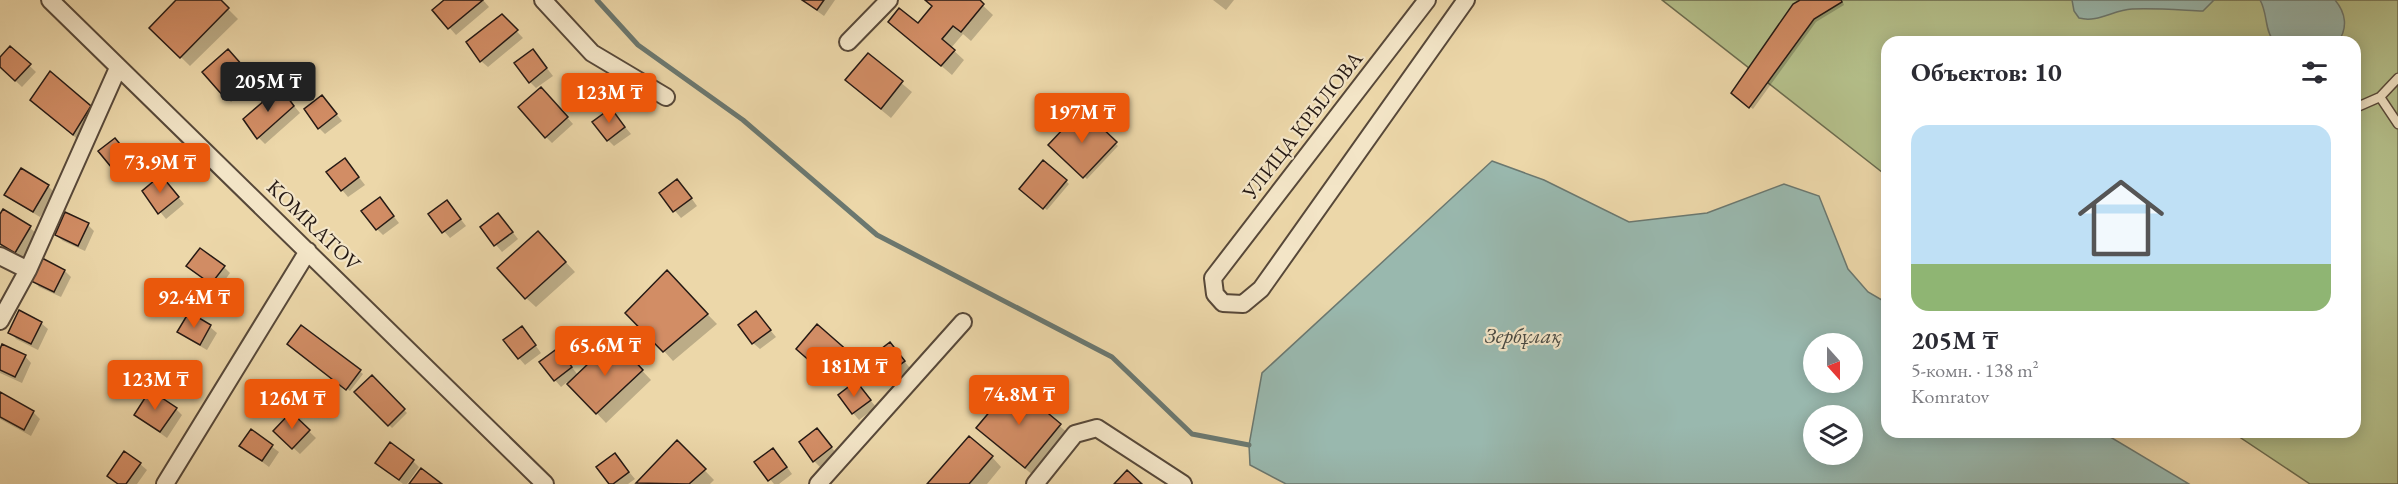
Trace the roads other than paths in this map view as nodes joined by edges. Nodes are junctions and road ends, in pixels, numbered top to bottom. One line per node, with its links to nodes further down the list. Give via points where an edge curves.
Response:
1 (50, 0): 7 (street, KOMRATOV)
2 (543, 0): 9 (street, via 592,53)
3 (889, 0): 6 (street)
4 (1427, 0): 5 (street, УЛИЦА КРЫЛОВА, via 1213,278 1215,294 1223,303 1243,304 1261,289)
5 (1466, 0)
6 (848, 42)
7 (118, 68): 13 (street, KOMRATOV); 15 (street)
8 (2398, 78): 10 (lane)
9 (666, 97)
10 (2380, 97): 11 (lane); 12 (lane)
11 (2361, 105)
12 (2398, 124)
13 (308, 251): 18 (street); 19 (street, KOMRATOV)
14 (0, 256): 15 (street)
15 (28, 270): 16 (street)
16 (0, 321)
17 (963, 322): 20 (street)
18 (165, 484)
19 (545, 484)
20 (818, 484)
21 (1035, 484): 22 (street, via 1074,434 1097,428)
22 (1183, 484)

